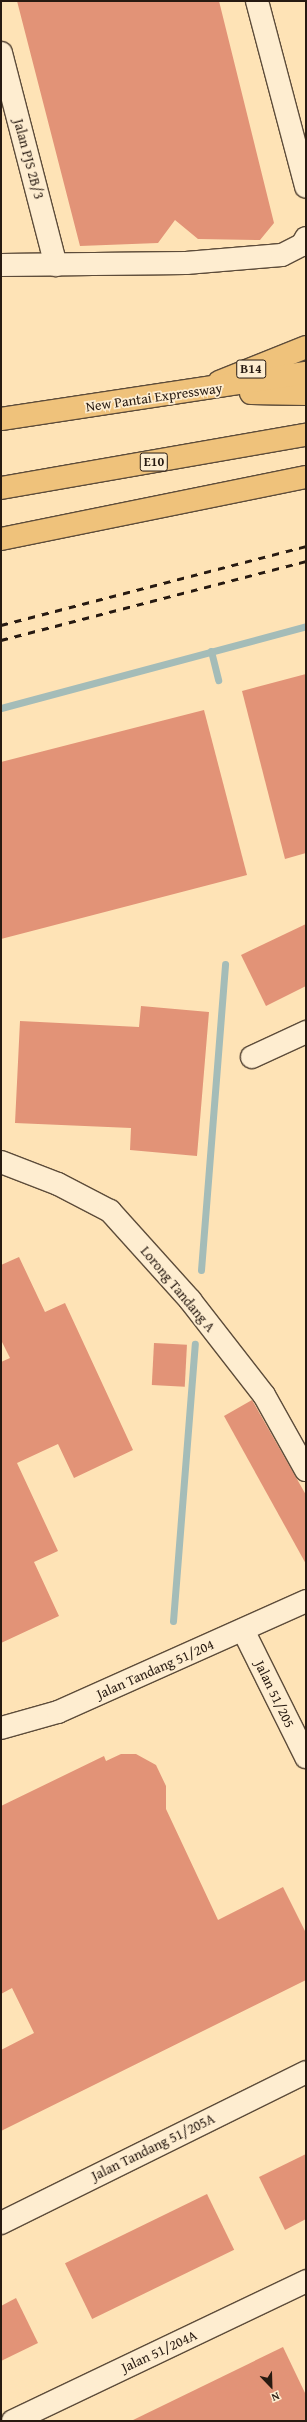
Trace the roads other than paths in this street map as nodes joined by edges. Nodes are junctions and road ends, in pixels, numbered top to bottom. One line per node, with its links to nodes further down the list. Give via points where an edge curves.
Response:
1 (258, 1): 3 (street)
2 (1, 53): 6 (street, Jalan PJS 2B/3)
3 (306, 187)
4 (306, 238): 6 (street, via 302,245 282,255 186,263)
5 (1, 265): 6 (street)
6 (56, 265)
7 (306, 347): 9 (main road, B14)
8 (306, 373): 9 (main road, New Pantai Expressway)
9 (196, 392): 10 (main road); 11 (main road, New Pantai Expressway)
10 (306, 394)
11 (1, 419)
12 (306, 435): 14 (main road, E10)
13 (306, 477): 15 (main road)
14 (1, 488)
15 (1, 539)
16 (306, 1032): 17 (street)
17 (252, 1057)
18 (1, 1162): 19 (street, Lorong Tandang A, via 58,1184 110,1211 190,1300 264,1395)
19 (306, 1470)
20 (306, 1601): 21 (street, Jalan Tandang 51/204)
21 (243, 1630): 22 (street, Jalan Tandang 51/204, via 58,1712); 23 (street, Jalan 51/205)
22 (1, 1728)
23 (306, 1757)
24 (306, 2072): 25 (street, Jalan Tandang 51/205A)
25 (1, 2223)
26 (306, 2281): 27 (street, Jalan 51/204A)
27 (13, 2421)

